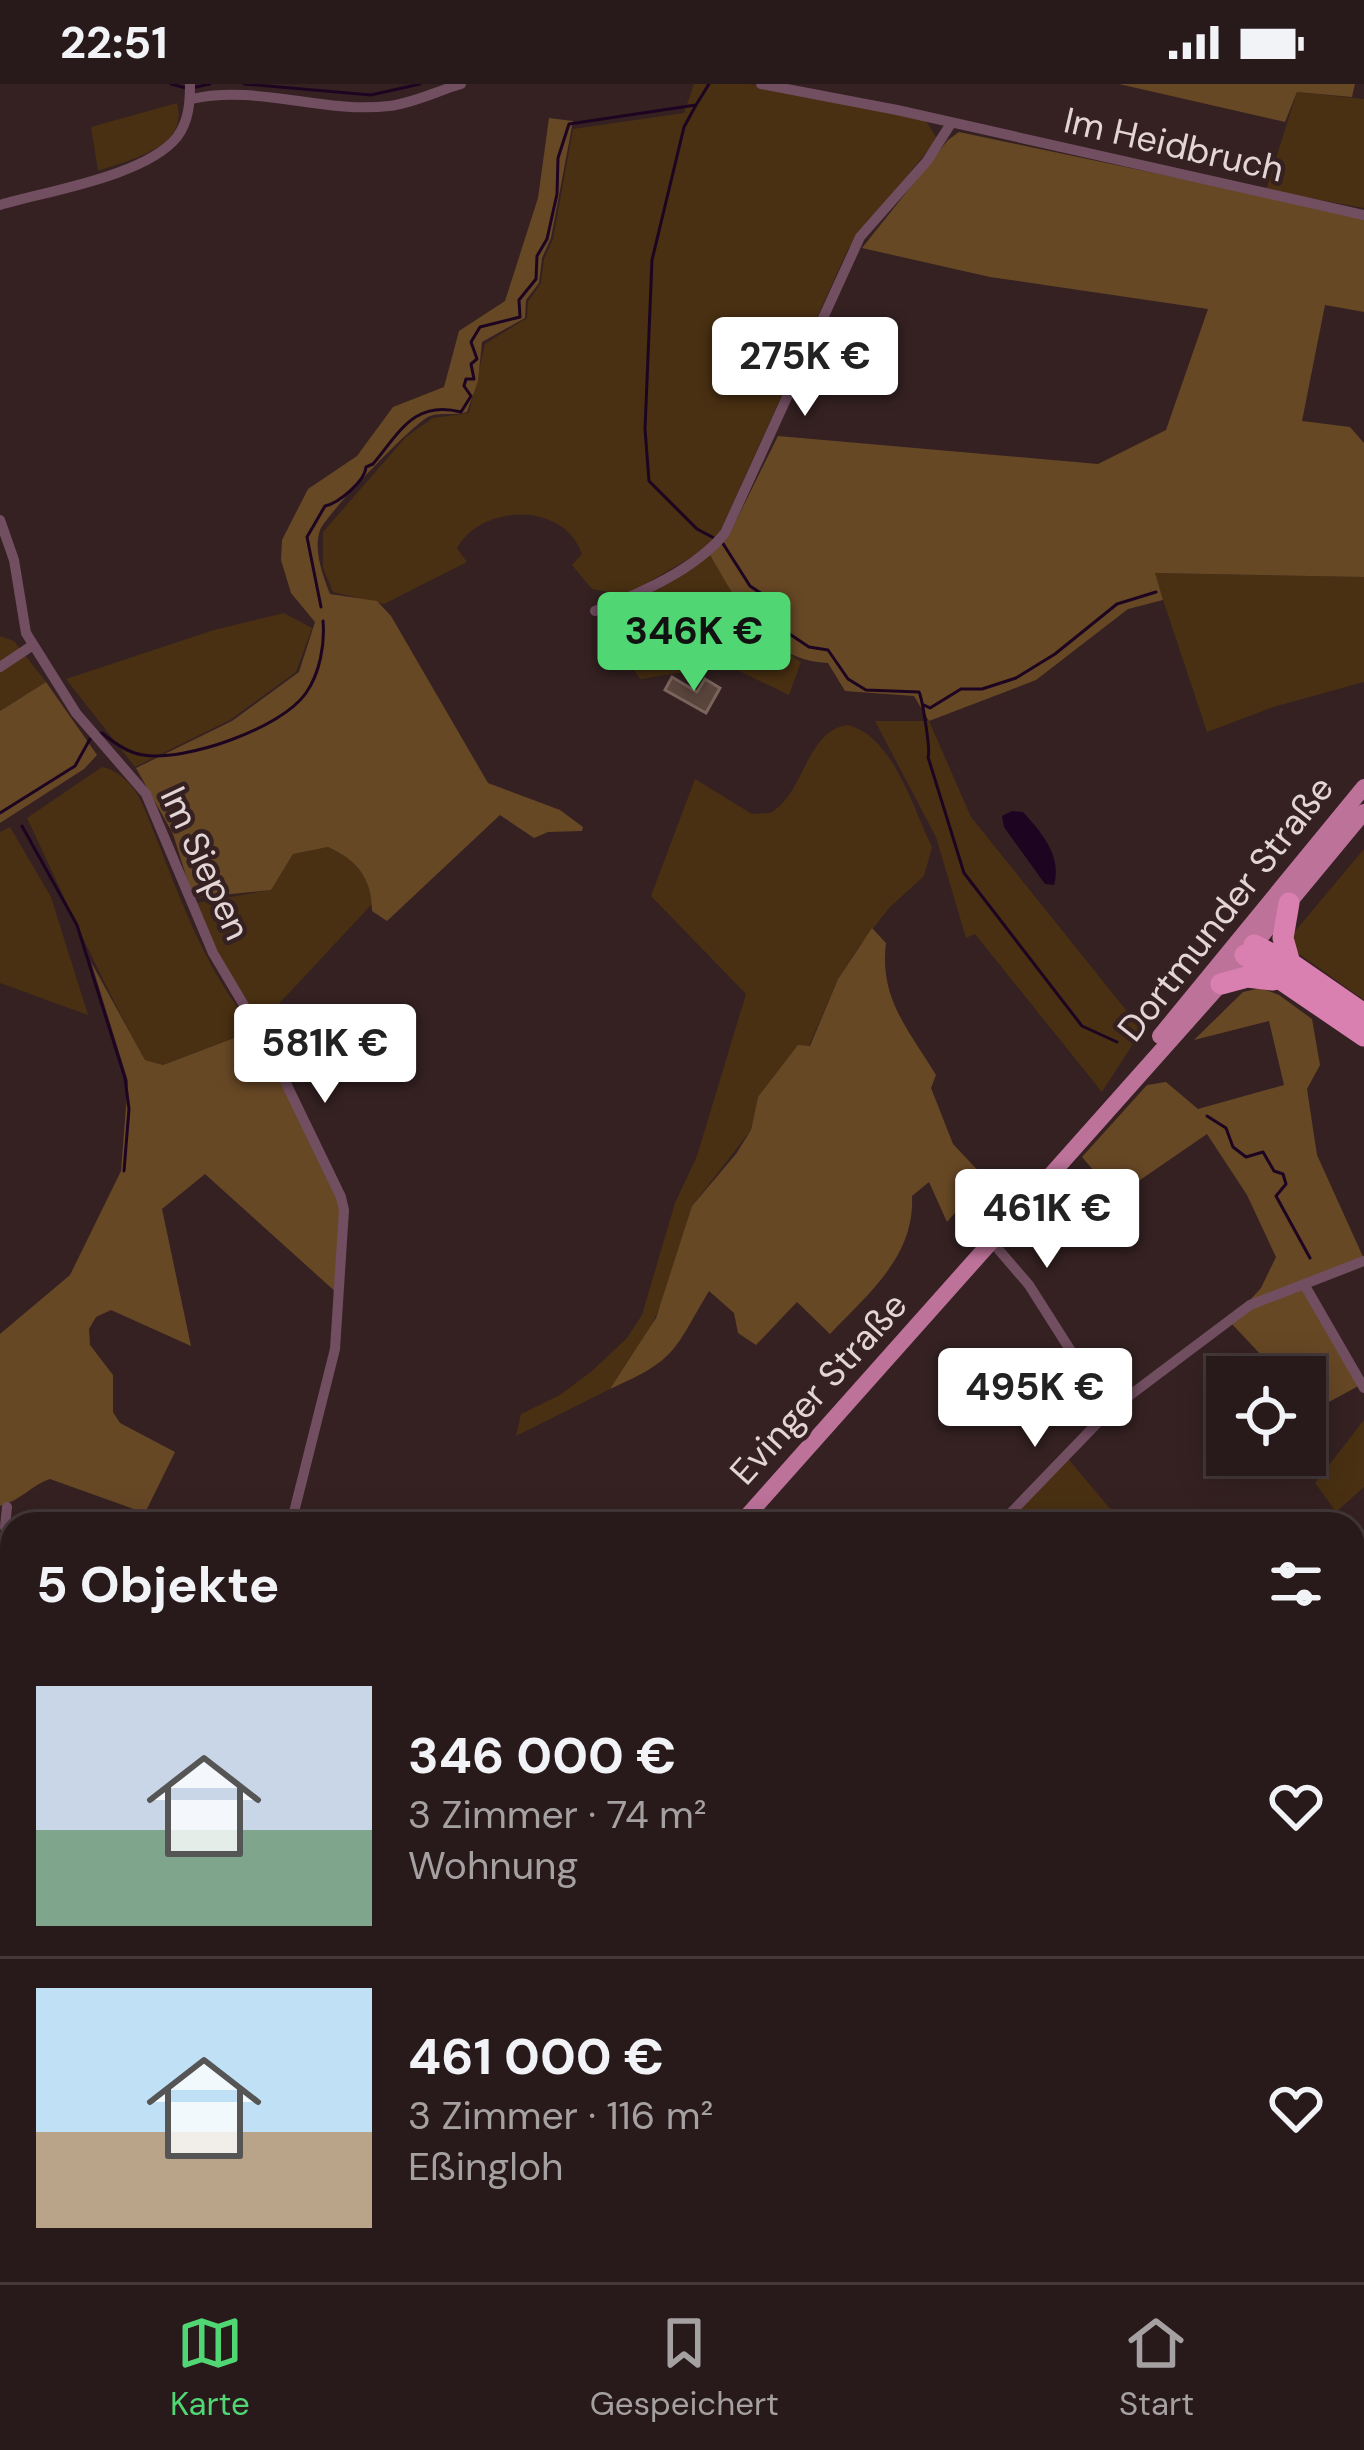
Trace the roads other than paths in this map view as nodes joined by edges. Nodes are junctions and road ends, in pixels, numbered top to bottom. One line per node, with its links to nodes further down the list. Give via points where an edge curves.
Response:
1 (190, 84): 4 (street)
2 (461, 84): 4 (street, via 389,106)
3 (761, 84): 5 (street, Im Heidbruch)
4 (193, 98): 6 (street, via 178,136 151,157)
5 (950, 125): 7 (street, Im Heidbruch); 9 (street, via 860,237 715,547)
6 (0, 206)
7 (1364, 215)
8 (0, 520): 10 (street, Im Siepen)
9 (596, 611)
10 (32, 645): 11 (street); 28 (street, Im Siepen, via 93,736 146,794 188,900 298,1105 344,1210 331,1375)
11 (0, 667)
12 (1364, 787): 15 (main road, Dortmunder Straße)
13 (1364, 812): 14 (main road, Dortmunder Straße)
14 (1289, 903): 15 (main road, Dortmunder Straße); 16 (highway)
15 (1244, 943): 16 (highway); 17 (main road, Dortmunder Straße); 20 (main road, Dortmunder Straße, via 1155,1042)
16 (1285, 972): 17 (highway); 18 (highway); 19 (highway)
17 (1221, 984): 20 (main road, Dortmunder Straße)
18 (1364, 1014)
19 (1364, 1036)
20 (1134, 1078): 21 (main road, Evinger Straße)
21 (992, 1242): 25 (street, via 1029,1285); 29 (main road, Evinger Straße)
22 (1364, 1261): 23 (street)
23 (1304, 1284): 24 (street); 25 (street, via 1250,1305)
24 (1364, 1388)
25 (1109, 1412): 30 (street)
26 (7, 1507): 27 (street)
27 (6, 1512)
28 (294, 1512)
29 (751, 1512)
30 (1012, 1512)

